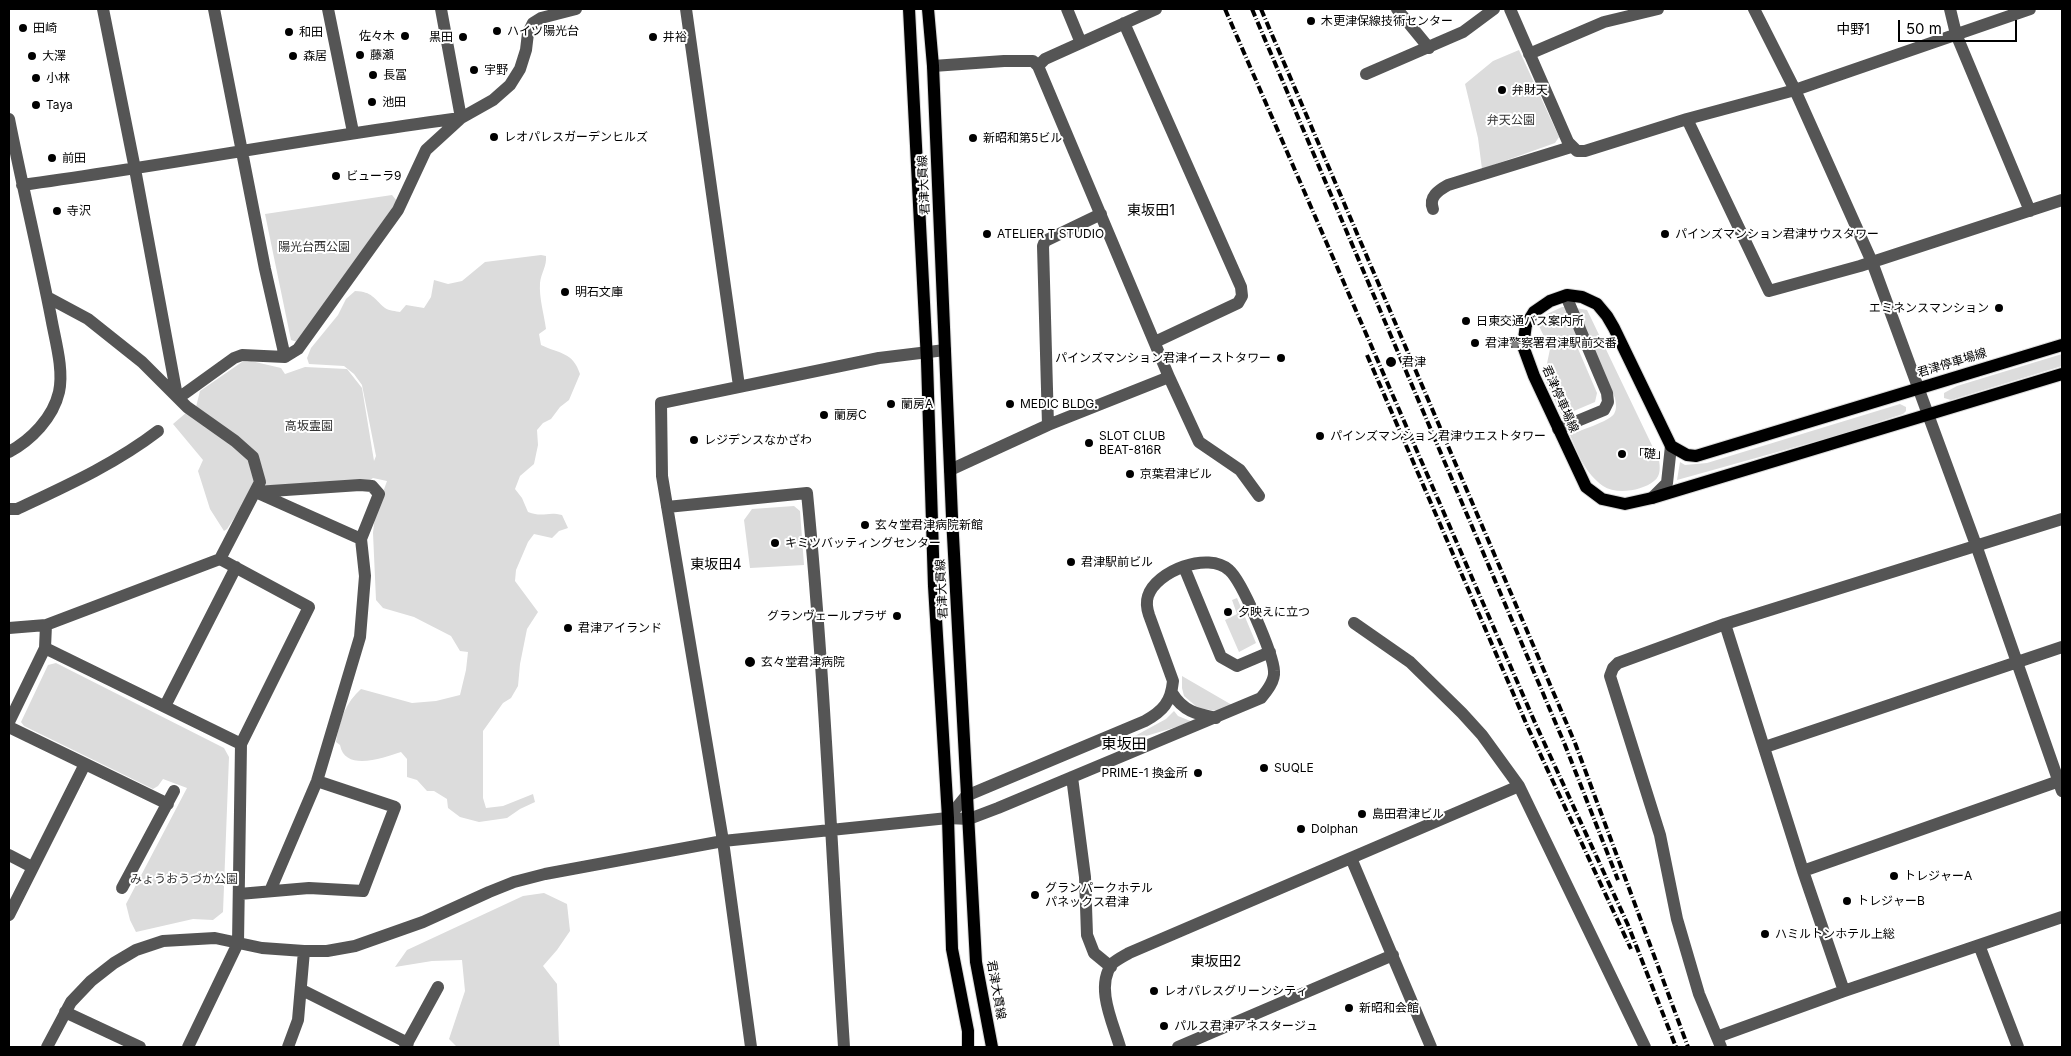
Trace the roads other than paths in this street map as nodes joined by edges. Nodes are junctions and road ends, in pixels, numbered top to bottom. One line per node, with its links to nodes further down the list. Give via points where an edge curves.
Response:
1 (103, 9): 33 (street)
2 (214, 9): 32 (street)
3 (328, 9): 30 (street)
4 (441, 9): 27 (street)
5 (576, 9): 27 (street, via 533,23 520,69 510,85 493,100)
6 (686, 9): 49 (street)
7 (909, 9): 45 (main road, 君津大貫線)
8 (928, 9): 23 (main road, 君津大貫線)
9 (1067, 9): 20 (street)
10 (1156, 9): 18 (street)
11 (1397, 9): 21 (street)
12 (1494, 9): 21 (street, via 1463,32)
13 (1510, 9): 22 (street)
14 (1658, 9): 22 (street, via 1604,22)
15 (1754, 9): 26 (street)
16 (1950, 9): 19 (street)
17 (2030, 9): 19 (street)
18 (1124, 24): 20 (street); 42 (street, via 1241,287 1242,296 1238,303)
19 (1956, 34): 26 (street); 37 (street)
20 (1081, 43): 24 (street, via 1045,59)
21 (1429, 48): 25 (street)
22 (1529, 54): 31 (street)
23 (932, 66): 24 (street, via 1004,61 1032,62); 44 (main road, 君津大貫線)
24 (1038, 66): 38 (street)
25 (1366, 74)
26 (1795, 90): 29 (street); 39 (street)
27 (461, 118): 30 (street); 46 (street, via 426,150 398,210 304,342)
28 (9, 119): 34 (street)
29 (1687, 119): 31 (street, via 1585,151); 39 (street, via 1770,292)
30 (353, 132): 32 (street)
31 (1571, 147): 36 (street, via 1448,185 1432,198)
32 (243, 151): 33 (street); 46 (street)
33 (136, 169): 34 (street); 51 (street)
34 (22, 185): 41 (street)
35 (2062, 200): 37 (street)
36 (1433, 209)
37 (2030, 211): 39 (street)
38 (1101, 214): 42 (street); 53 (street, via 1045,241 1043,246)
39 (1872, 262): 50 (street)
40 (1566, 296): 54 (main road, 君津停車場線, via 1550,301 1534,312 1526,325 1523,346); 54 (street, via 1608,402 1604,410); 56 (main road, via 1582,297 1597,304 1607,316)
41 (47, 297): 51 (street, via 88,319 142,362); 57 (street, via 60,368 59,392 38,430)
42 (1155, 342): 48 (street)
43 (2062, 345): 50 (main road, 君津停車場線)
44 (945, 350): 45 (street); 58 (main road, 君津大貫線)
45 (926, 352): 49 (street, via 879,358); 93 (main road, 君津大貫線, via 934,586)
46 (285, 358): 51 (street, via 242,355)
47 (2062, 374): 52 (main road, 君津停車場線)
48 (1169, 377): 53 (street); 60 (street, via 1199,442 1240,470)
49 (739, 386): 62 (street, via 660,403 662,476)
50 (1919, 388): 52 (street); 56 (main road, 君津停車場線, via 1706,455 1687,455)
51 (177, 396): 59 (street, via 253,458 260,482)
52 (1930, 416): 61 (main road, 君津停車場線); 66 (street)
53 (1048, 425): 58 (street)
54 (1558, 428): 61 (main road, 君津停車場線, via 1586,488 1602,499 1625,504)
55 (158, 431): 63 (street, via 73,483)
56 (1671, 446): 61 (street, via 1667,484)
57 (9, 452)
58 (950, 470): 91 (main road, 君津大貫線)
59 (256, 492): 65 (street); 65 (street, via 372,486 379,494 378,501); 67 (street)
60 (1259, 496)
61 (1652, 498)
62 (667, 507): 95 (street, via 807,493 818,604); 96 (street)
63 (9, 509)
64 (2062, 519): 66 (street)
65 (361, 539): 87 (street, via 365,576 360,637)
66 (1976, 546): 71 (street); 77 (street)
67 (220, 559): 68 (street); 72 (street)
68 (236, 567): 79 (street); 83 (street, via 308,606)
69 (1184, 567): 76 (street, via 1202,561 1229,570 1239,584); 76 (street, via 1221,657 1237,666); 78 (street, via 1164,576 1148,595 1146,606 1173,681)
70 (1354, 623): 89 (street, via 1410,662 1462,713)
71 (1725, 624): 84 (street); 116 (street, via 1618,662 1610,676 1660,835 1678,919 1699,994)
72 (46, 625): 73 (street); 75 (street)
73 (9, 628)
74 (2062, 647): 77 (street)
75 (45, 648): 79 (street); 81 (street)
76 (1270, 652): 80 (street, via 1274,673 1261,698)
77 (2017, 662): 84 (street); 88 (street)
78 (1172, 693): 80 (street, via 1179,704 1199,715); 91 (street, via 1161,712 1145,721)
79 (165, 706): 83 (street)
80 (1216, 718): 86 (street)
81 (9, 722)
82 (9, 727): 85 (street)
83 (241, 744): 103 (street)
84 (1765, 747): 100 (street)
85 (85, 764): 92 (street); 99 (street)
86 (1072, 777): 94 (street); 110 (street, via 1085,877 1087,935 1094,953)
87 (317, 781): 102 (street); 102 (street, via 395,808 363,891 309,888)
88 (2061, 784): 100 (street)
89 (1519, 786): 98 (street); 130 (street)
90 (174, 792): 92 (street)
91 (966, 796): 93 (street); 94 (main road, 君津大貫線)
92 (168, 804): 101 (street)
93 (948, 818): 94 (street); 95 (street); 115 (main road, 君津大貫線, via 952,949)
94 (969, 819): 126 (main road, 君津大貫線, via 976,962)
95 (830, 830): 96 (street); 123 (street)
96 (723, 841): 108 (street, via 538,876 355,946); 122 (street)
97 (9, 855): 99 (street)
98 (1352, 858): 109 (street); 110 (street, via 1129,953)
99 (32, 867): 104 (street)
100 (1803, 871): 113 (street)
101 (122, 888)
102 (270, 891): 103 (street)
103 (239, 894): 106 (street)
104 (9, 916)
105 (2062, 917): 107 (street)
106 (238, 943): 108 (street); 114 (street, via 215,938 163,941 136,950 91,981); 120 (street)
107 (1979, 945): 113 (street); 131 (street)
108 (304, 951): 112 (street)
109 (1393, 955): 128 (street); 129 (street)
110 (1111, 967): 127 (street, via 1105,978 1105,994)
111 (438, 987): 117 (street)
112 (302, 990): 117 (street); 121 (street, via 298,1020)
113 (1844, 991): 116 (street)
114 (65, 1012): 118 (street); 119 (street)
115 (968, 1030): 124 (main road, 君津大貫線); 125 (street)
116 (1719, 1042)
117 (406, 1045)
118 (47, 1047)
119 (140, 1047)
120 (188, 1047)
121 (288, 1047)
122 (751, 1047)
123 (844, 1047)
124 (968, 1047)
125 (972, 1047)
126 (992, 1047)
127 (1120, 1047)
128 (1178, 1047)
129 (1431, 1047)
130 (1645, 1047)
131 (2018, 1047)

